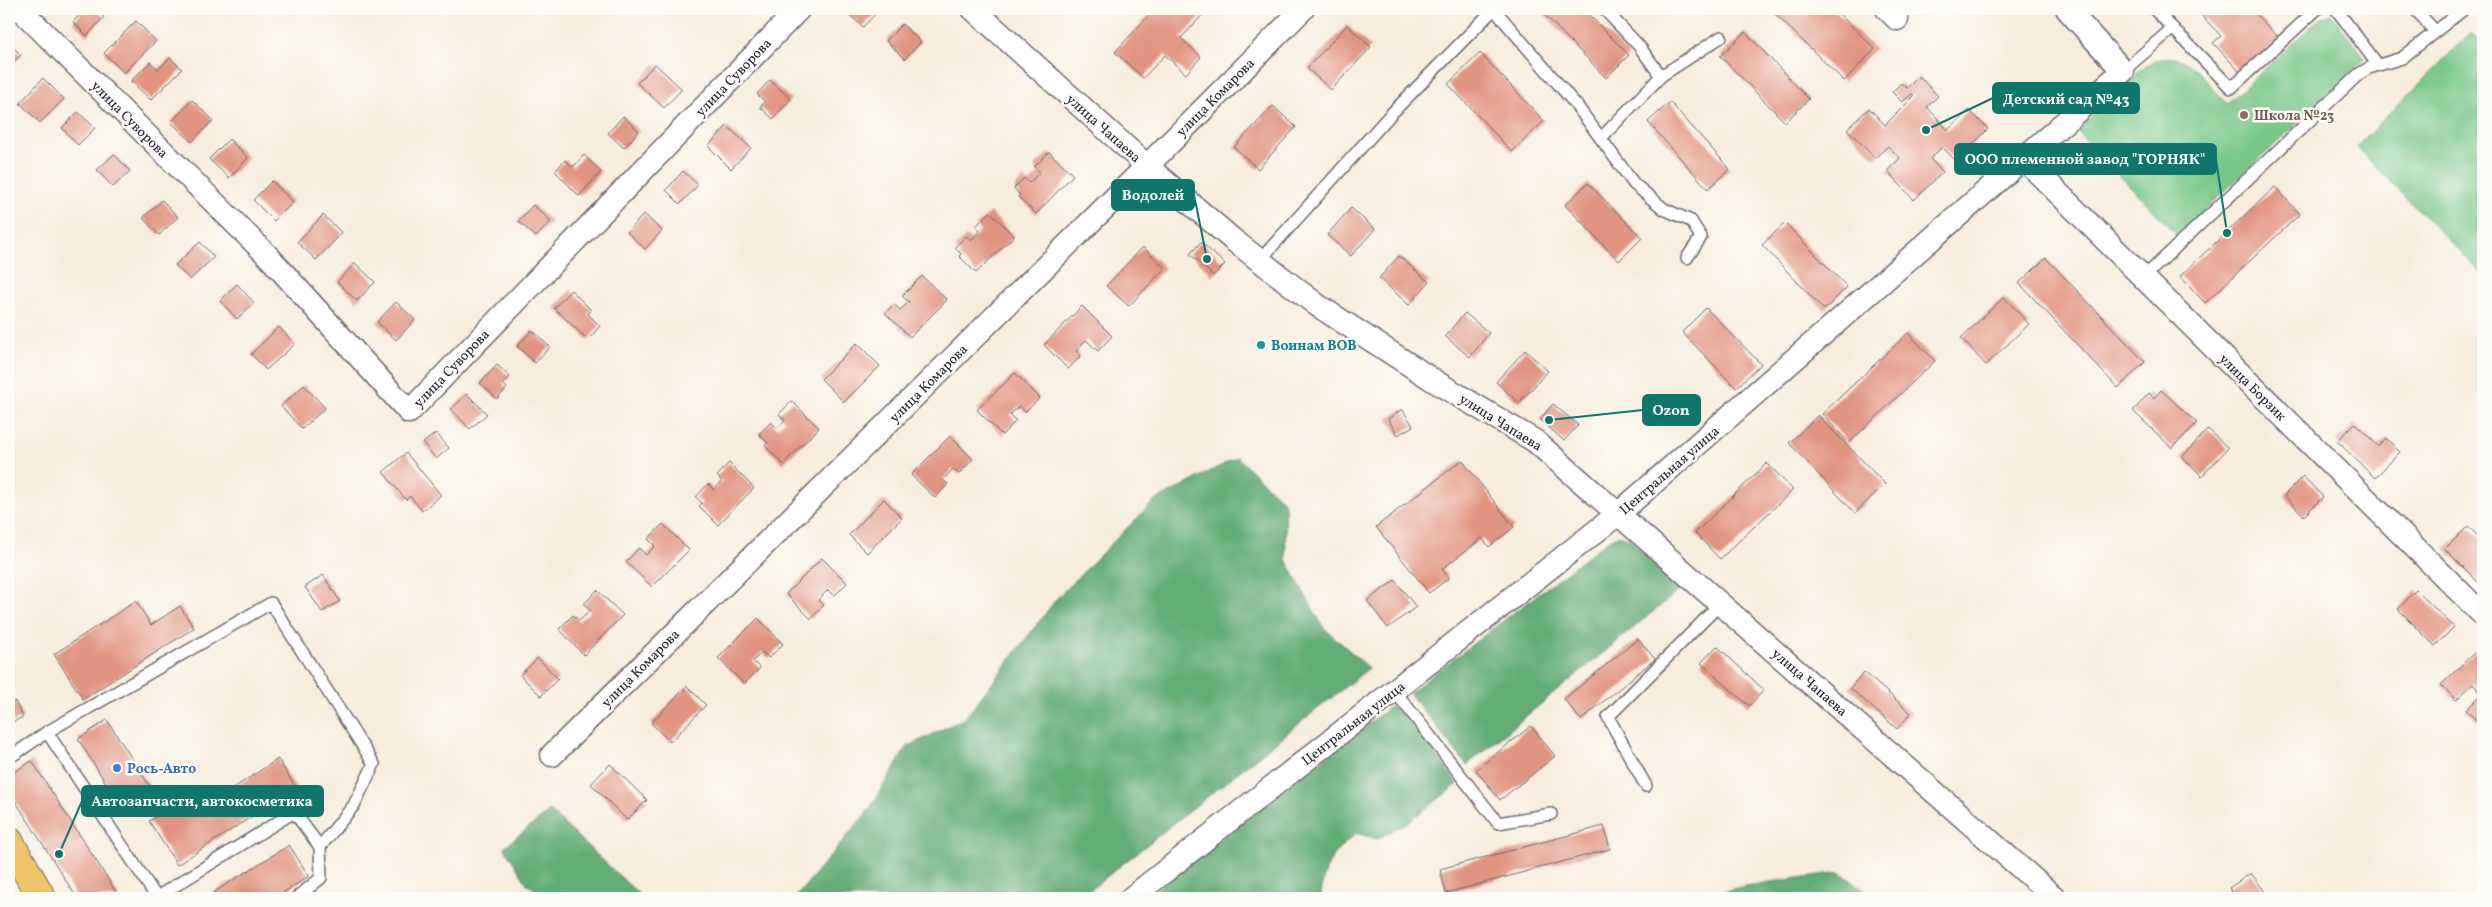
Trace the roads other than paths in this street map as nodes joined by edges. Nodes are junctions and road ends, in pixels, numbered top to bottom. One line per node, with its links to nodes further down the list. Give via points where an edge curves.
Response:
1 (20, 9): 2 (street, улица Суворова, via 269,257 409,412)
2 (799, 9)
3 (973, 9): 20 (street, улица Чапаева)
4 (1604, 9): 17 (lane, via 1639,46)
5 (2068, 9): 16 (street)
6 (2154, 9): 12 (lane)
7 (2317, 9): 12 (lane, via 2231,88)
8 (2336, 9): 15 (lane)
9 (2415, 9): 13 (lane)
10 (2464, 9): 13 (lane)
11 (1300, 10): 20 (street, улица Комарова)
12 (2173, 28): 16 (lane)
13 (2435, 31): 15 (lane, via 2402,58)
14 (1721, 37): 17 (lane)
15 (2378, 65): 23 (lane, via 2359,74)
16 (2123, 71): 19 (street, Центральная улица)
17 (1661, 76): 18 (lane)
18 (1601, 138): 21 (lane, via 1634,184 1664,209 1691,221 1701,237); 22 (lane, via 1494,9 1391,114)
19 (2024, 158): 23 (street, улица Борзик); 24 (street, Центральная улица)
20 (1147, 166): 22 (street, улица Чапаева); 29 (street, улица Комарова)
21 (1687, 258)
22 (1260, 260): 24 (street, улица Чапаева, via 1317,306 1536,441)
23 (2143, 278): 26 (street, улица Борзик)
24 (1618, 514): 25 (street, улица Чапаева); 27 (street, Центральная улица)
25 (1720, 604): 31 (lane, via 1608,717); 39 (street, улица Чапаева)
26 (2483, 615)
27 (1394, 690): 32 (lane, via 1498,824); 38 (street, Центральная улица)
28 (47, 732): 30 (lane); 34 (lane, via 271,603 374,764 354,805); 36 (lane)
29 (552, 755)
30 (9, 758)
31 (1646, 786)
32 (1551, 814)
33 (9, 841): 35 (main road)
34 (320, 847): 36 (lane, via 294,812); 37 (lane, via 321,878)
35 (42, 898)
36 (157, 898)
37 (296, 898)
38 (1131, 898)
39 (2055, 898)

